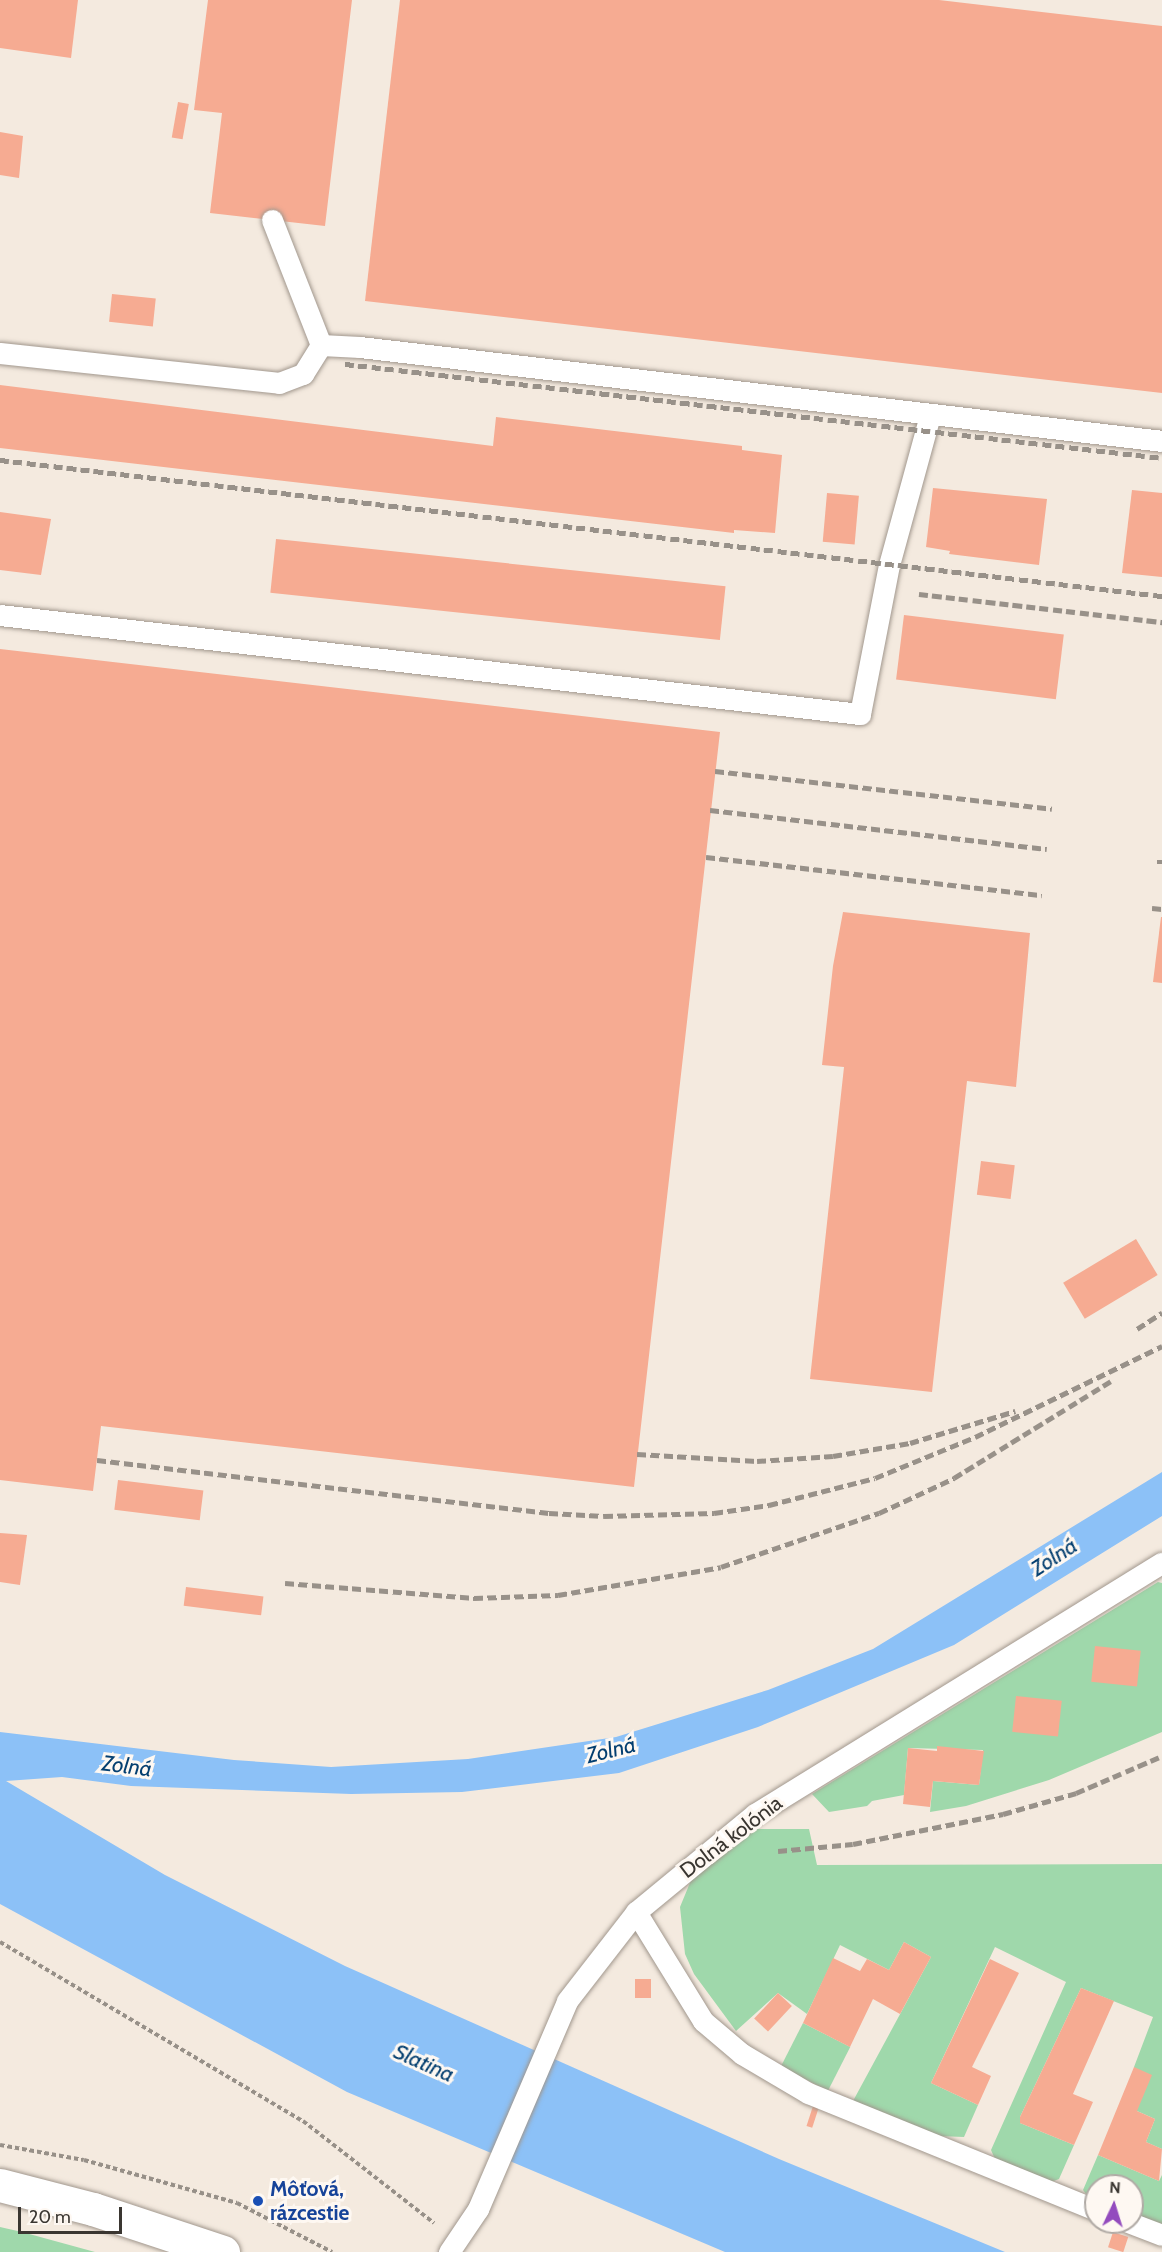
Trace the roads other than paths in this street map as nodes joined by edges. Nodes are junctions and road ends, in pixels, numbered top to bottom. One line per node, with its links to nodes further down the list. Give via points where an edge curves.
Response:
1 (272, 220): 2 (lane)
2 (321, 345): 3 (lane, via 303,374 279,383); 4 (lane)
3 (0, 353)
4 (930, 415): 5 (lane); 6 (lane, via 889,565 860,714)
5 (1162, 441)
6 (0, 615)
7 (1162, 1563): 8 (lane, Dolná kolónia, via 755,1814)
8 (636, 1912): 10 (lane, via 703,2021 742,2054 808,2093); 13 (lane, Dolná kolónia, via 567,2001 478,2209)
9 (0, 2185): 14 (main road, via 93,2209)
10 (1084, 2205)
11 (1144, 2228): 12 (lane)
12 (1162, 2235)
13 (454, 2247)
14 (223, 2252)

